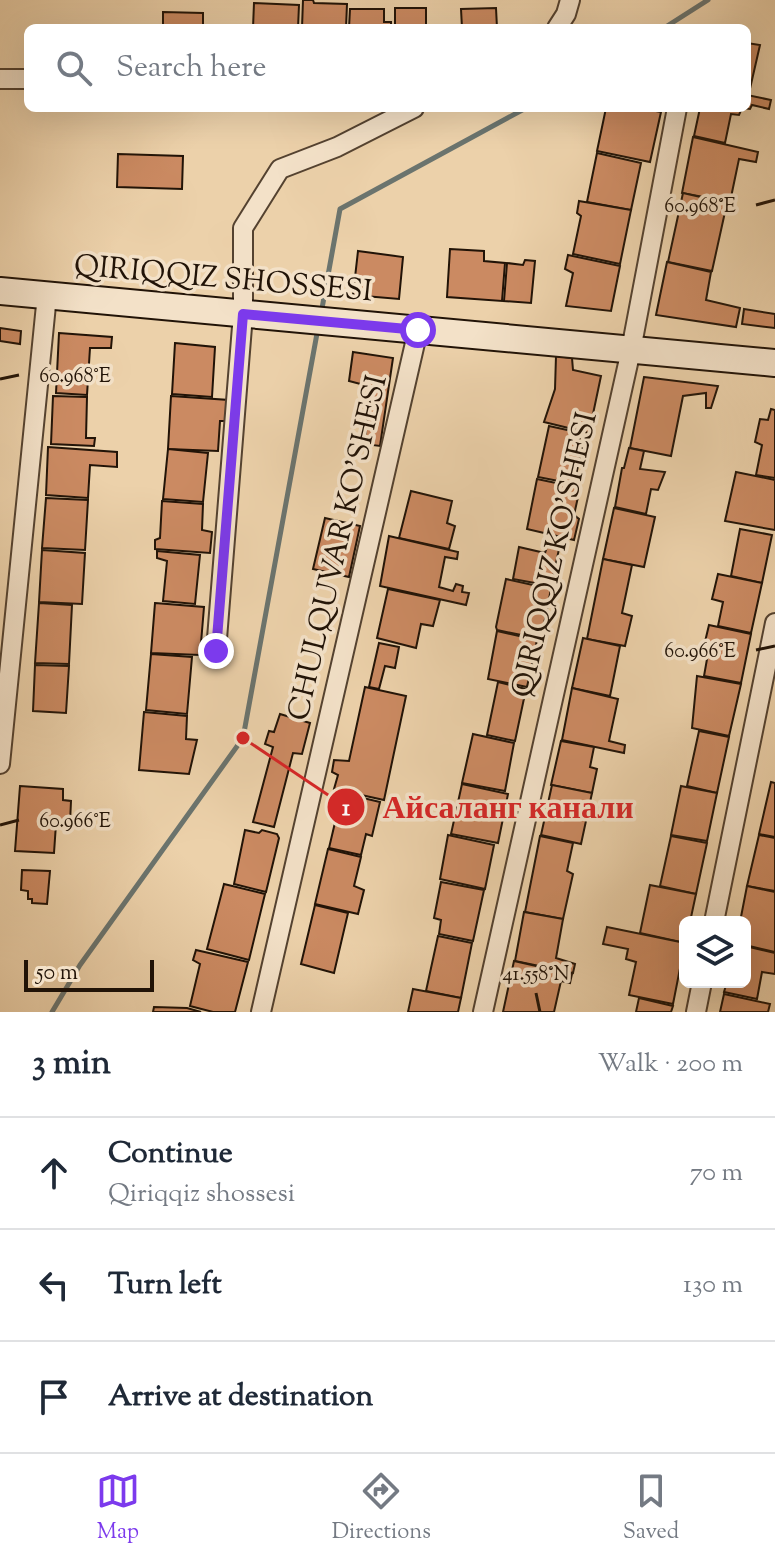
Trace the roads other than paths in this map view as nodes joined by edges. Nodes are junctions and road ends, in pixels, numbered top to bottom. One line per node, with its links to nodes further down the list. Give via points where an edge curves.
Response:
1 (570, 0): 2 (street)
2 (560, 24)
3 (0, 79): 4 (street)
4 (24, 79)
5 (406, 112): 9 (street, via 280,169 243,228)
6 (676, 112): 11 (street, QIRIQQIZ KO'SHESI)
7 (0, 291): 8 (main road, QIRIQQIZ SHOSSESI)
8 (47, 295): 9 (main road, QIRIQQIZ SHOSSESI); 15 (street)
9 (243, 314): 10 (main road, QIRIQQIZ SHOSSESI); 14 (street)
10 (418, 330): 11 (main road, QIRIQQIZ SHOSSESI); 18 (street, CHULQUVAR KO'SHESI)
11 (631, 350): 12 (main road, QIRIQQIZ SHOSSESI); 19 (street, QIRIQQIZ KO'SHESI)
12 (775, 363)
13 (775, 623): 16 (street)
14 (216, 651)
15 (0, 764)
16 (715, 916)
17 (701, 988): 20 (street)
18 (261, 1012)
19 (483, 1012)
20 (696, 1012)

